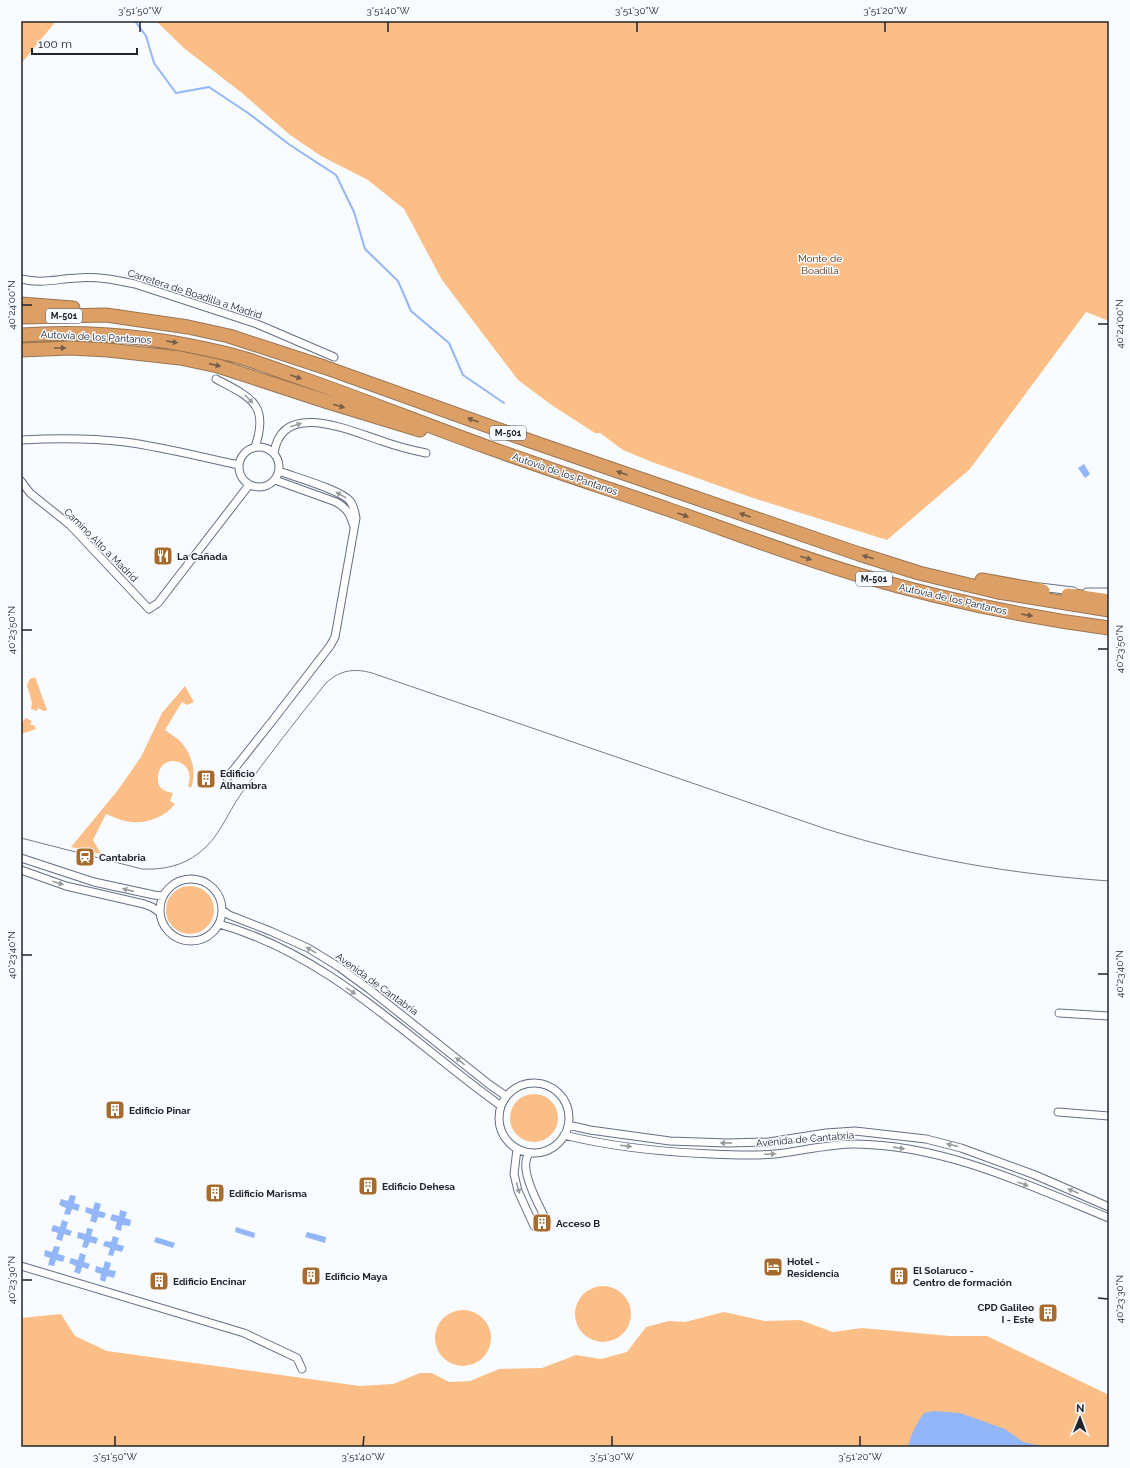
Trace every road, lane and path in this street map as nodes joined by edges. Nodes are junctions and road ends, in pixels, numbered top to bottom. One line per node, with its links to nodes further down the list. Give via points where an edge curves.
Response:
1 (21, 279): 7 (street, Carretera de Boadilla a Madrid, via 40,282 95,277 136,284 257,324)
2 (21, 304): 3 (highway, via 91,309)
3 (106, 315): 4 (highway, Autovía de los Pantanos / M-501); 20 (highway, Autovía de los Pantanos / M-501, one-way to 3, via 701,500 271,349 188,326)
4 (21, 317)
5 (21, 335): 10 (highway, Autovía de los Pantanos / M-501, one-way to 10, via 40,333 125,336 227,353)
6 (21, 350): 10 (highway, one-way to 10, via 70,348 180,358 218,366 473,446)
7 (334, 357)
8 (216, 379): 11 (street, one-way to 11, via 246,395 256,407 260,433)
9 (21, 440): 14 (street, via 80,439 124,442)
10 (488, 447): 25 (highway, Autovía de los Pantanos / M-501, one-way to 25, via 857,574 997,610)
11 (255, 448): 12 (street, via 264,448); 14 (street, via 246,452)
12 (274, 453): 13 (street, one-way to 13, via 275,442 281,434 289,427 306,422 328,423); 15 (street)
13 (426, 454)
14 (239, 465): 18 (street, via 240,474)
15 (279, 471): 16 (street); 19 (street, one-way to 15, via 355,509 350,500 340,493)
16 (275, 480): 18 (street, via 261,488); 19 (street, via 345,507)
17 (21, 481): 18 (street, Camino Alto a Madrid, via 30,494 70,525 149,608 158,602)
18 (249, 485)
19 (354, 527): 26 (street, via 335,637)
20 (905, 568): 21 (highway, via 920,568); 24 (highway, Autovía de los Pantanos / M-501, via 998,592)
21 (999, 583): 22 (street); 23 (highway)
22 (1109, 592)
23 (1109, 601)
24 (1109, 610)
25 (1109, 628)
26 (227, 778)
27 (21, 858): 29 (street, one-way to 27, via 94,882)
28 (21, 870): 31 (street, one-way to 31, via 66,886 144,904)
29 (163, 896): 30 (street, via 171,886 180,881 200,880 210,885 218,894); 31 (street)
30 (222, 910): 32 (street); 35 (street, Avenida de Cantabria, one-way to 30, via 339,967 308,948)
31 (159, 912): 32 (street, via 167,931 180,940 195,942 209,936)
32 (219, 924): 36 (street, Avenida de Cantabria, one-way to 36, via 268,942 334,978)
33 (1060, 1013): 34 (street)
34 (1109, 1016)
35 (506, 1096): 36 (street); 39 (street, via 517,1088 531,1084 543,1085 554,1090 562,1098 567,1110)
36 (501, 1106): 41 (street, via 500,1130 507,1141)
37 (1058, 1112): 38 (street)
38 (1109, 1116)
39 (568, 1125): 40 (street); 43 (street, Avenida de Cantabria, one-way to 39, via 969,1150 926,1139 855,1131 769,1142 670,1141)
40 (564, 1135): 42 (street, via 551,1149); 44 (street, Avenida de Cantabria, one-way to 44, via 588,1141 681,1153 774,1154 831,1145 856,1144 927,1152 974,1165)
41 (517, 1149): 42 (street); 46 (street, one-way to 46, via 514,1174 518,1191)
42 (530, 1153): 45 (street, via 526,1161 527,1178)
43 (1109, 1207)
44 (1109, 1218)
45 (547, 1222)
46 (534, 1226)
47 (21, 1266): 48 (street, via 244,1333 297,1358)
48 (302, 1369)

